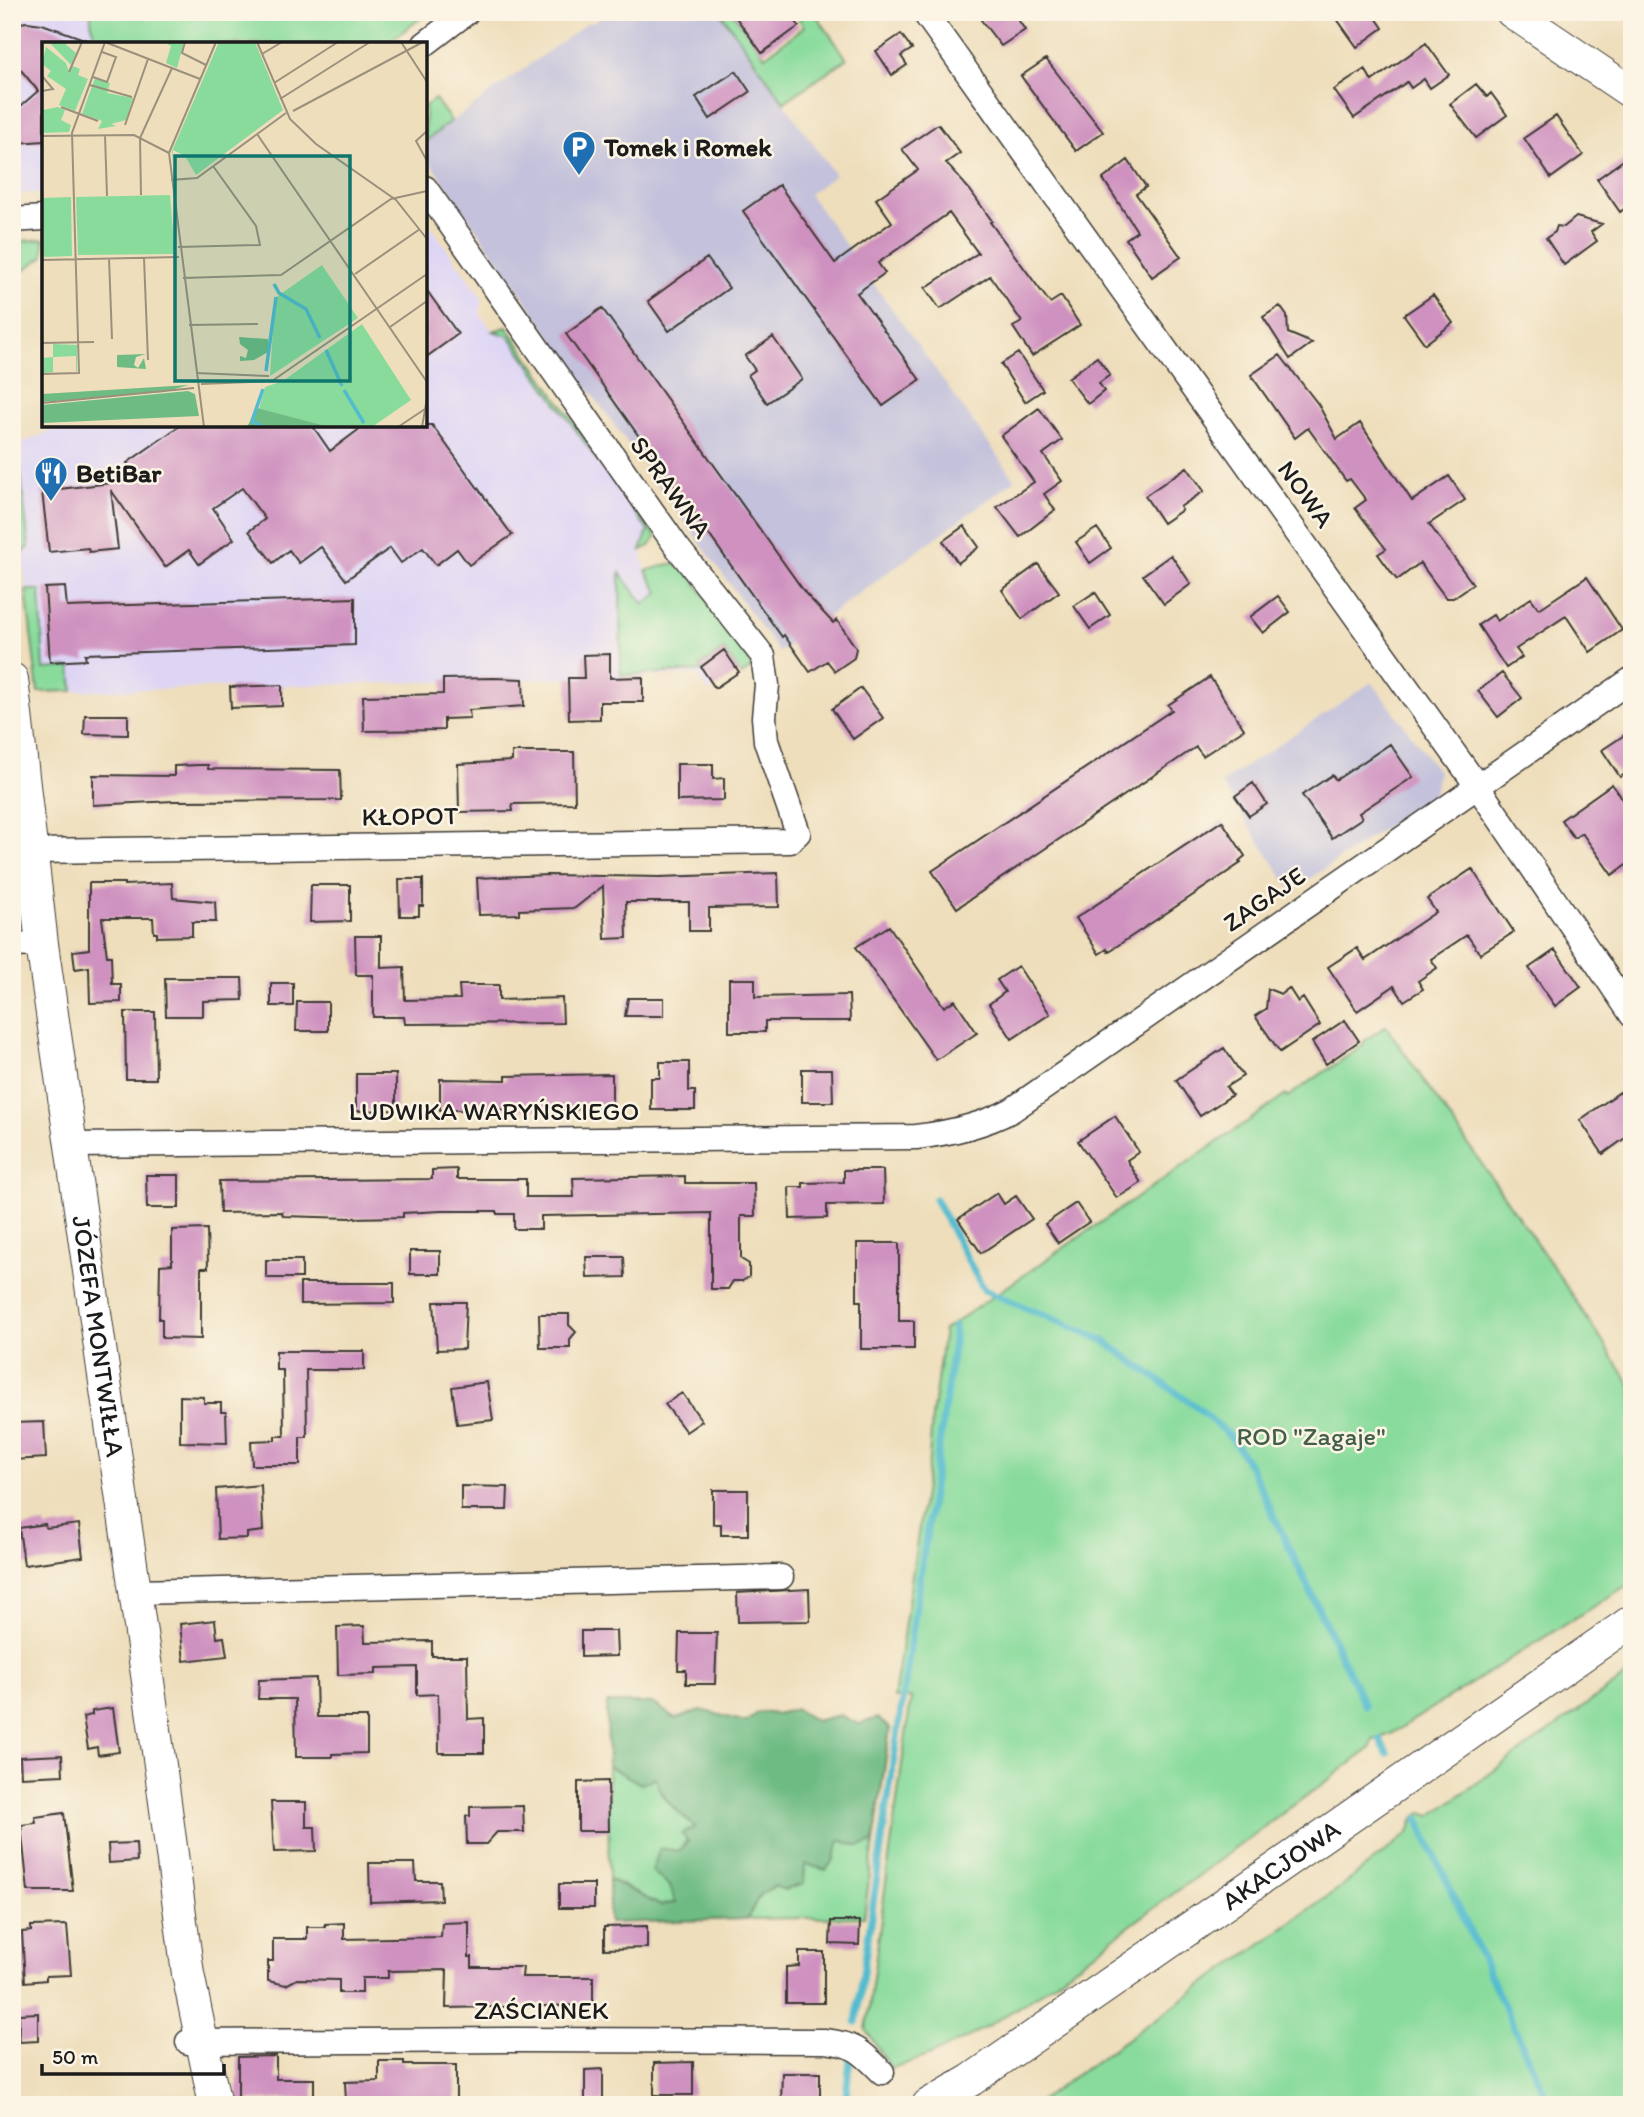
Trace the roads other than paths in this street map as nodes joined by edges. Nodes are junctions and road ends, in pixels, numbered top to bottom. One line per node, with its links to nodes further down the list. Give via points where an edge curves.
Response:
1 (467, 12): 4 (street)
2 (924, 12): 11 (street, NOWA)
3 (1512, 12): 5 (street)
4 (427, 42)
5 (1632, 93)
6 (427, 191): 12 (street, SPRAWNA, via 677,547 763,656 766,741 798,833)
7 (42, 218): 8 (street)
8 (12, 220)
9 (12, 679): 13 (street, JÓZEFA MONTWIŁŁA)
10 (1632, 679): 11 (street, ZAGAJE)
11 (1478, 787): 15 (street, NOWA); 16 (street, ZAGAJE, via 1012,1110 958,1131)
12 (790, 841): 13 (street, KŁOPOT)
13 (32, 851): 14 (street, JÓZEFA MONTWIŁŁA)
14 (27, 944): 17 (street, JÓZEFA MONTWIŁŁA)
15 (1632, 1015)
16 (916, 1137): 17 (street, LUDWIKA WARYŃSKIEGO)
17 (71, 1145): 19 (street, JÓZEFA MONTWIŁŁA)
18 (781, 1577): 19 (street)
19 (135, 1592): 21 (street, JÓZEFA MONTWIŁŁA)
20 (1632, 1621): 25 (street, AKACJOWA, via 971,2080)
21 (196, 2042): 22 (street, ZAŚCIANEK, via 824,2041 853,2046); 23 (street, JÓZEFA MONTWIŁŁA); 24 (street, JÓZEFA MONTWIŁŁA)
22 (882, 2072)
23 (192, 2105)
24 (215, 2105)
25 (928, 2105)

